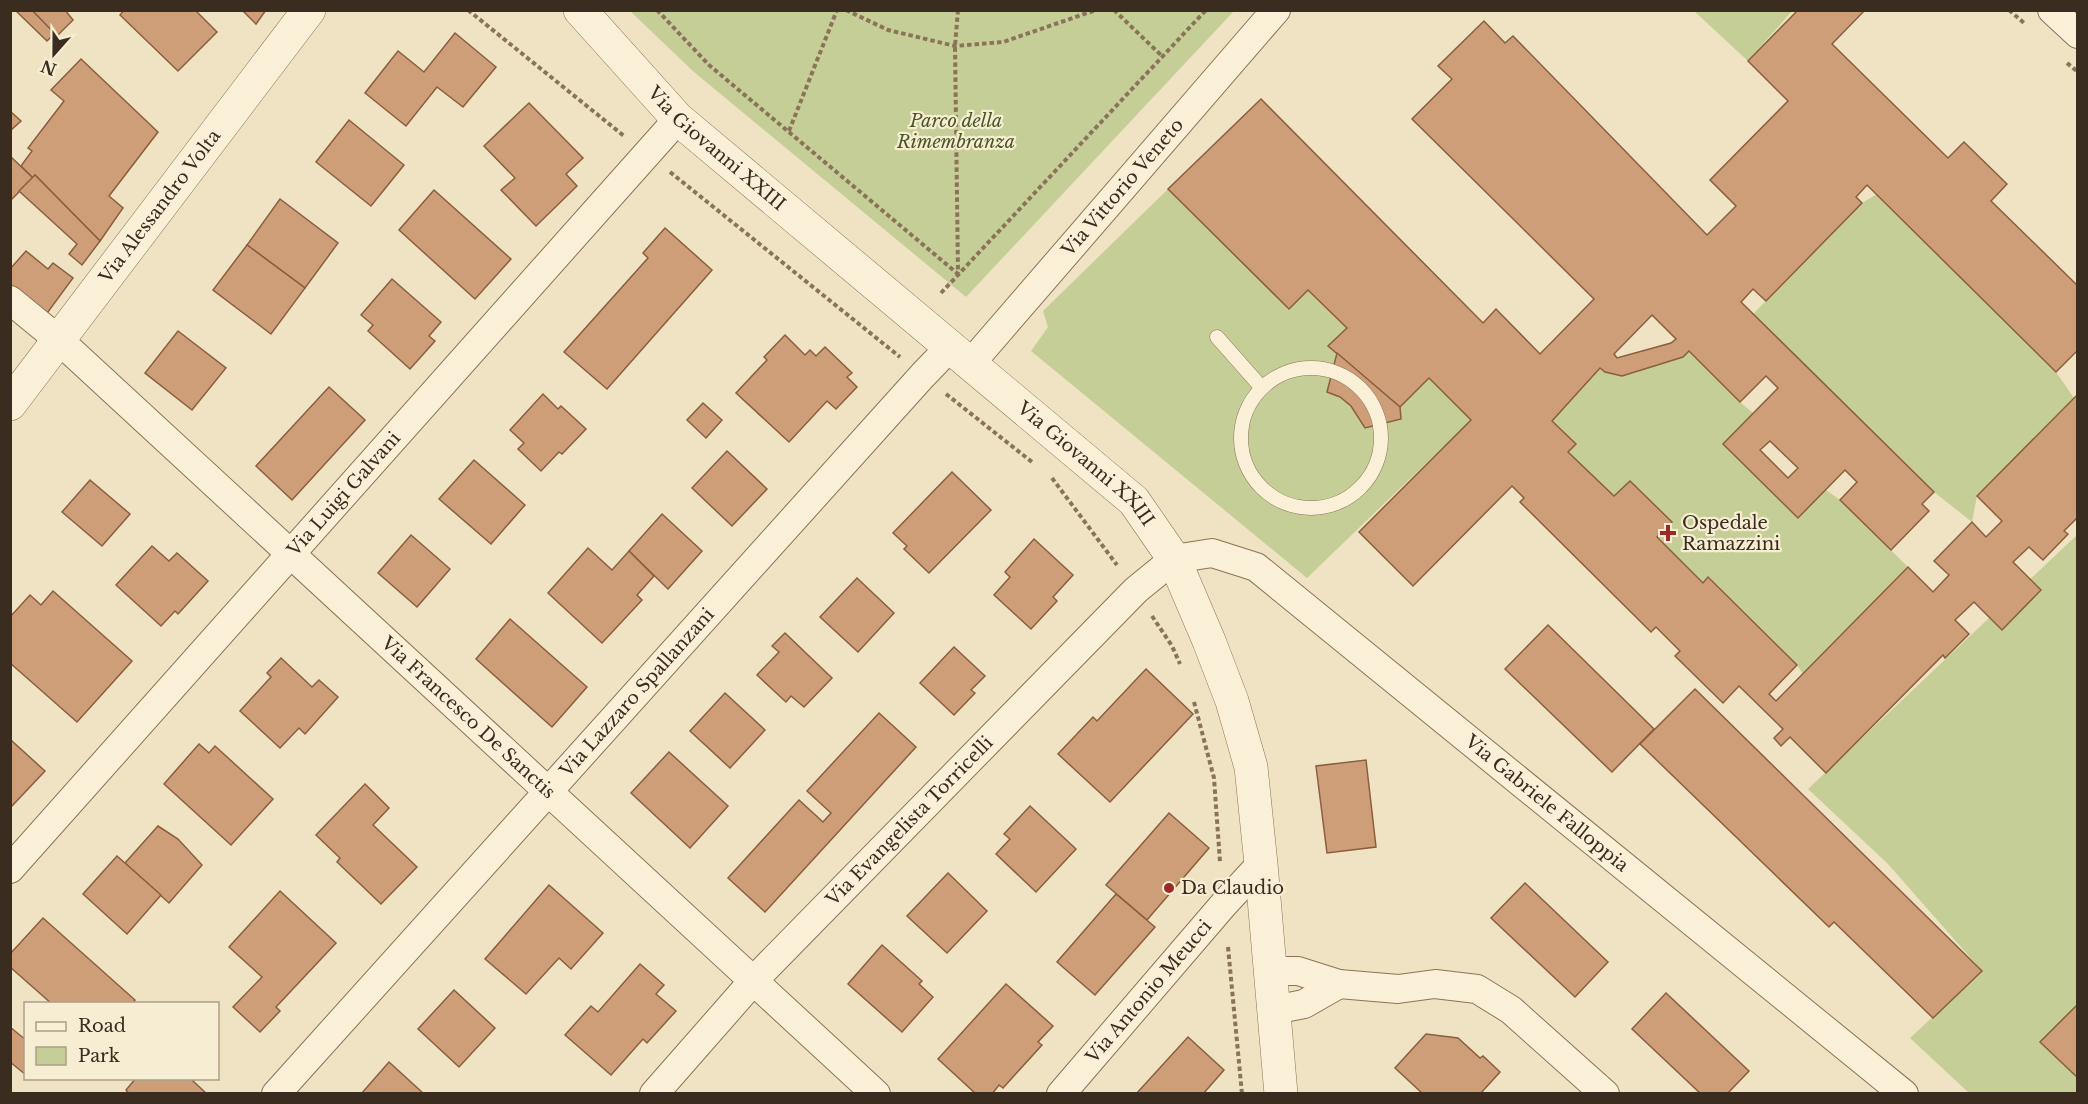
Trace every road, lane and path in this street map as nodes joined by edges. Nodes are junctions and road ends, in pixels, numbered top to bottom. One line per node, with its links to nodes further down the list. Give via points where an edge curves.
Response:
1 (309, 10): 23 (street, Via Alessandro Volta)
2 (468, 10): 18 (path)
3 (580, 10): 16 (street, Via Giovanni XXIII)
4 (657, 10): 17 (path, via 710,65)
5 (837, 10): 17 (path)
6 (846, 10): 14 (path, via 888,30)
7 (958, 10): 14 (path)
8 (1096, 10): 14 (path, via 1003,42)
9 (1114, 10): 15 (path)
10 (1206, 10): 15 (path)
11 (1276, 10): 24 (street, Via Vittorio Veneto)
12 (2052, 10): 13 (street)
13 (2078, 34)
14 (956, 46): 19 (path)
15 (1163, 57): 19 (path)
16 (678, 118): 18 (street, Via Luigi Galvani); 24 (street, Via Giovanni XXIII)
17 (789, 131): 19 (path)
18 (647, 154): 25 (path); 30 (street, Via Luigi Galvani)
19 (958, 274): 20 (path)
20 (941, 292)
21 (10, 300): 23 (street, Via Francesco De Sanctis)
22 (1217, 337): 26 (lane)
23 (60, 341): 27 (street, Via Alessandro Volta); 30 (street, Via Francesco De Sanctis)
24 (961, 354): 25 (street, Via Lazzaro Spallanzani); 31 (street, Via Giovanni XXIII, via 1134,501)
25 (923, 375): 28 (path); 35 (street, Via Lazzaro Spallanzani)
26 (1262, 387): 26 (lane, via 1249,405 1242,425 1241,446 1247,467 1258,484 1300,514 1342,501 1362,487 1376,467 1382,443 1379,419 1369,397 1352,380 1329,370 1305,367 1282,374)
27 (10, 405)
28 (1034, 464)
29 (1044, 471): 32 (path)
30 (290, 553): 35 (street, Via Francesco De Sanctis); 37 (street, Via Luigi Galvani)
31 (1174, 559): 32 (street, Via Evangelista Torricelli); 36 (street, Via Giovanni XXIII, via 1232,701 1251,767); 50 (street, Via Gabriele Falloppia, via 1212,553 1256,567)
32 (1136, 590): 33 (path, via 1172,646); 40 (street, Via Evangelista Torricelli)
33 (1184, 674)
34 (1192, 692): 38 (path, via 1214,778)
35 (548, 790): 40 (street, Via Francesco De Sanctis); 43 (street, Via Lazzaro Spallanzani)
36 (1261, 864): 38 (street, Via Antonio Meucci); 39 (street, Via Giovanni XXIII)
37 (10, 869)
38 (1224, 904): 46 (street, Via Antonio Meucci); 47 (path)
39 (1271, 970): 41 (street, via 1298,971); 42 (street, Via Giovanni XXIII)
40 (754, 980): 44 (street, Via Evangelista Torricelli); 45 (street, Via Francesco De Sanctis)
41 (1338, 984): 42 (street, via 1304,1004); 49 (street, via 1398,989 1435,984 1477,989 1512,1010)
42 (1274, 1010): 48 (street, Via Giovanni XXIII)
43 (276, 1094)
44 (654, 1094)
45 (876, 1094)
46 (1061, 1094)
47 (1242, 1094)
48 (1281, 1094)
49 (1605, 1094)
50 (1904, 1094)

